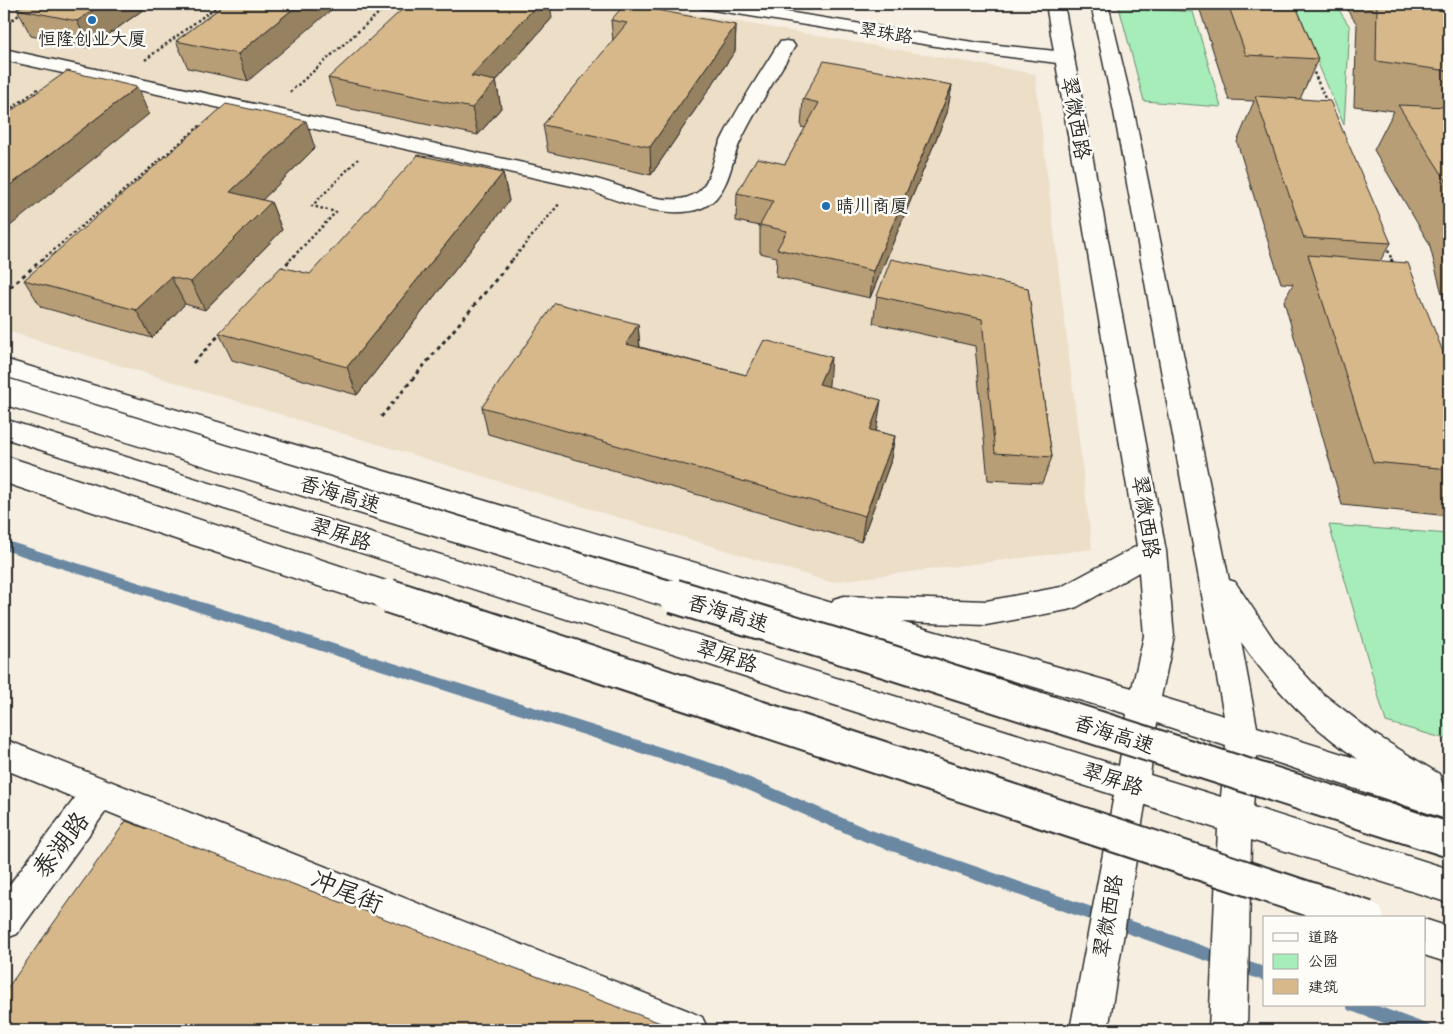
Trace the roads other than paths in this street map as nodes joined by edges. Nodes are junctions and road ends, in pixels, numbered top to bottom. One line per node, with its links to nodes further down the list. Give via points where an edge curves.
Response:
1 (707, 4): 6 (main road, 翠珠路, via 980,48)
2 (1054, 4): 6 (main road, 翠微西路)
3 (1099, 4): 12 (main road, via 1124,112)
4 (786, 46): 5 (main road, via 729,144 718,180 706,196 682,206 621,197 596,185)
5 (4, 55)
6 (1065, 58): 11 (main road, 翠微西路)
7 (4, 368): 13 (main road)
8 (4, 391): 22 (main road, 香海高速, bridge, via 887,661)
9 (4, 428): 17 (main road, 翠屏路)
10 (4, 468): 24 (main road, bridge)
11 (1152, 551): 13 (main road, via 1067,598 986,613); 14 (main road, 翠微西路, via 1159,636)
12 (1210, 555): 15 (main road); 19 (main road, via 1224,591 1242,621 1265,655 1298,691 1364,746)
13 (800, 606): 14 (main road)
14 (1144, 705): 15 (main road); 17 (main road, 翠微西路)
15 (1243, 737): 20 (main road); 21 (main road)
16 (4, 754): 18 (main road, 冲尾街)
17 (1132, 785): 21 (main road, 翠屏路); 30 (main road, 翠微西路)
18 (100, 792): 25 (main road, 泰湖路); 29 (main road, 冲尾街)
19 (1449, 797)
20 (1449, 804)
21 (1235, 818): 23 (main road, 翠屏路); 28 (main road)
22 (1449, 840)
23 (1449, 886)
24 (1361, 916)
25 (4, 921)
26 (1426, 938): 27 (main road)
27 (1449, 945)
28 (1228, 1013)
29 (689, 1030)
30 (1088, 1030)

